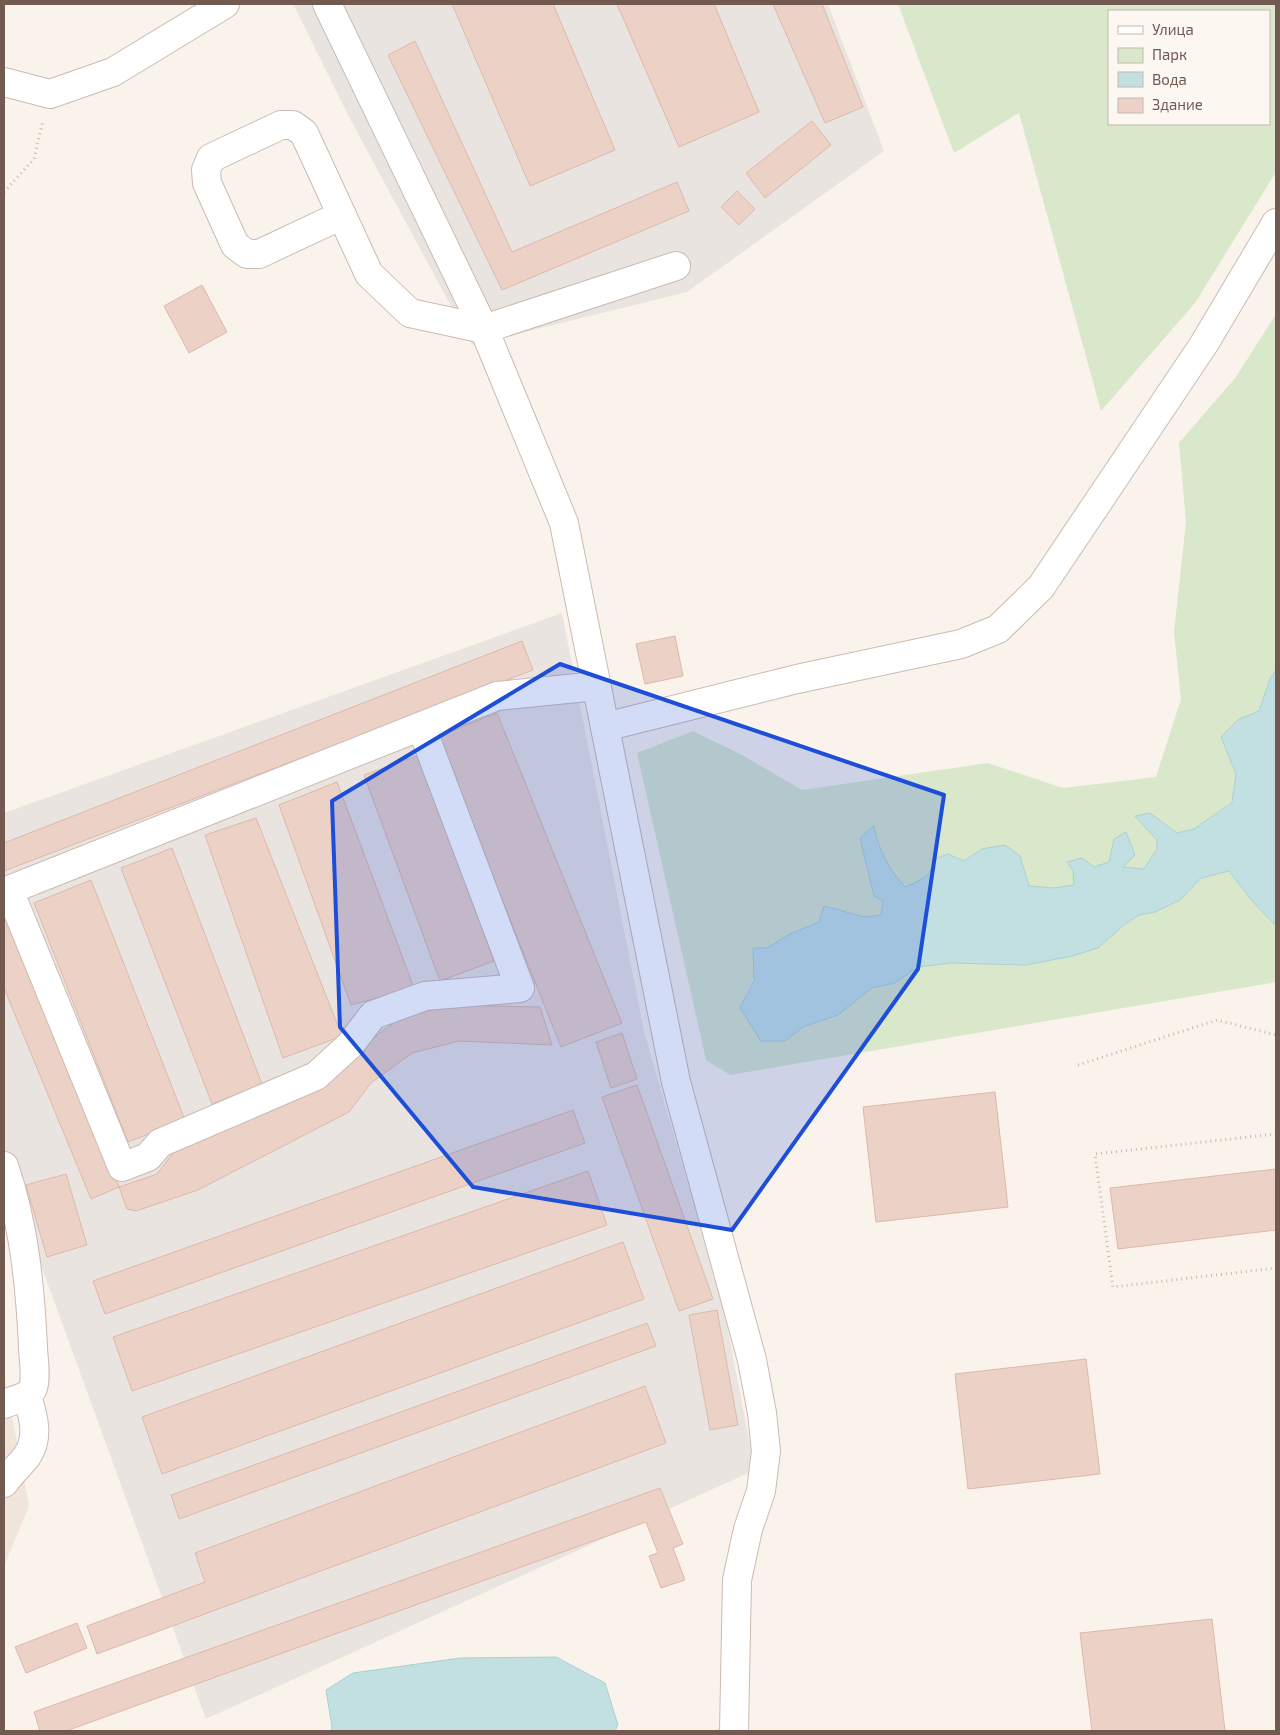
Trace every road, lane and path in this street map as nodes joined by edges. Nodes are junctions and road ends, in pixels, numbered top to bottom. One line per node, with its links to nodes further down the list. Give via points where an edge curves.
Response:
1 (225, 4): 4 (lane, via 114,72)
2 (326, 4): 9 (lane)
3 (4, 82): 4 (lane)
4 (50, 94): 5 (path, via 34,158)
5 (4, 192)
6 (342, 215): 6 (lane, via 304,133 293,125 281,125 211,158 206,170 207,183 235,245 247,254 259,254); 9 (lane, via 370,274 410,313)
7 (1276, 223): 12 (lane, via 1204,344 1041,588 998,628 961,644 797,679)
8 (676, 266): 9 (lane)
9 (484, 330): 10 (lane, via 564,523)
10 (597, 686): 11 (lane, via 497,696); 12 (lane)
11 (422, 726): 11 (lane, via 8,890 122,1167 148,1156 160,1143 316,1076 350,1045 373,1015 425,996 520,988)
12 (605, 727): 20 (lane, via 676,1082 752,1360 762,1414 766,1451 761,1491 748,1529 738,1580)
13 (1276, 1035): 14 (path, via 1217,1020)
14 (1078, 1065)
15 (1276, 1134): 17 (path, via 1095,1154 1113,1287)
16 (4, 1166): 18 (lane, via 22,1227 34,1375 32,1388)
17 (1276, 1268)
18 (15, 1400): 19 (lane, via 35,1421 34,1433 28,1454)
19 (4, 1483)
20 (734, 1731)

